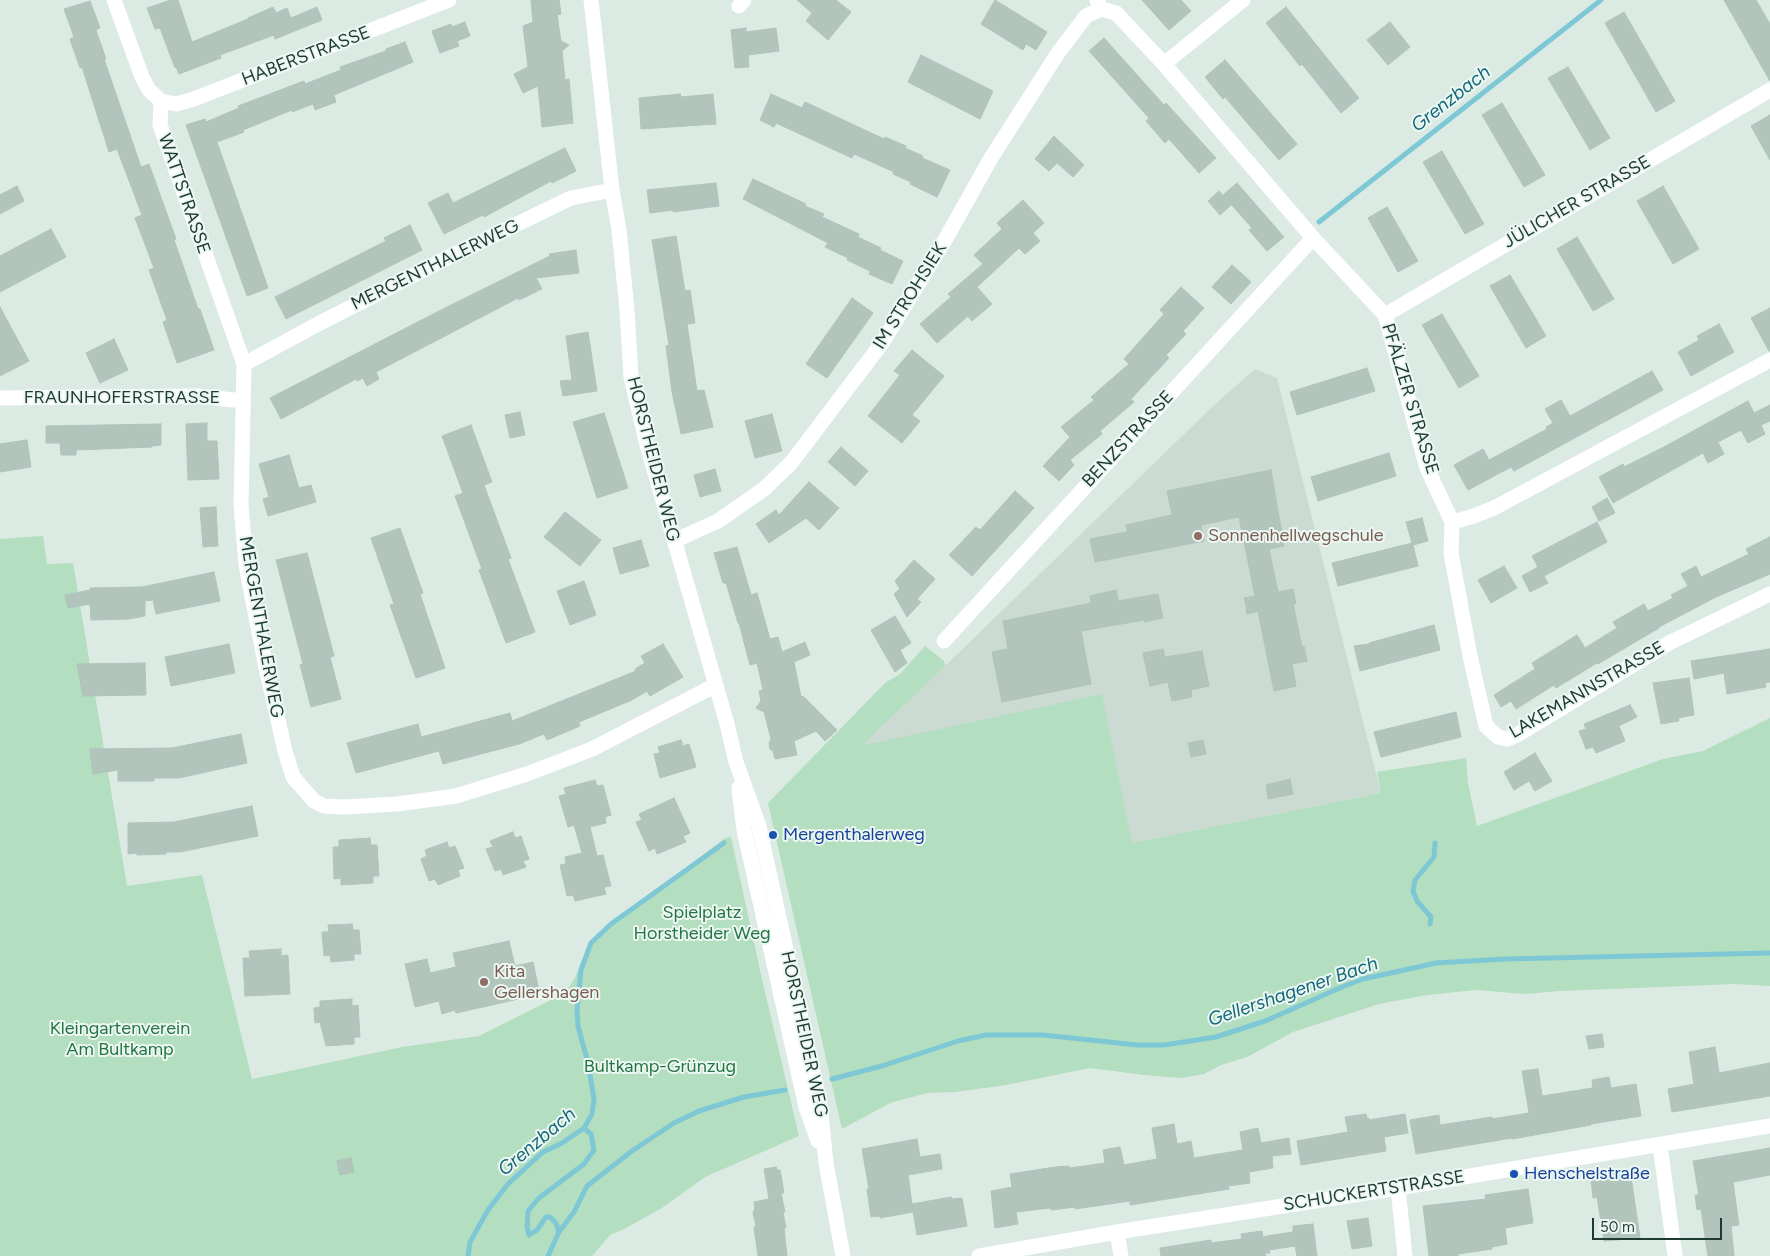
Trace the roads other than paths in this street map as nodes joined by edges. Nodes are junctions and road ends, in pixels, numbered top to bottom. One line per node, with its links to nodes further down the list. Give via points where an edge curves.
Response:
1 (114, 0): 8 (street, via 142,77 149,90)
2 (449, 0): 8 (street, HABERSTRASSE, via 190,100 176,104)
3 (590, 0): 9 (street, HORSTHEIDER WEG)
4 (1244, 0): 6 (street)
5 (1099, 4): 6 (street, PFÄLZER STRASSE, via 1116,13); 17 (street, IM STROHSIEK, via 1058,53 991,158 882,343 791,463 764,489 718,521)
6 (1164, 64): 10 (street, PFÄLZER STRASSE)
7 (1770, 90): 11 (street, JÜLICHER STRASSE)
8 (161, 101): 13 (street, WATTSTRASSE, via 160,125)
9 (612, 190): 13 (street, MERGENTHALERWEG, via 571,198 425,269); 17 (street, HORSTHEIDER WEG, via 619,230 631,378 646,445)
10 (1313, 238): 11 (street, PFÄLZER STRASSE); 19 (street, BENZSTRASSE)
11 (1385, 314): 16 (street, PFÄLZER STRASSE, via 1427,468)
12 (1770, 360): 16 (street, via 1494,508)
13 (244, 364): 15 (street, MERGENTHALERWEG)
14 (0, 398): 15 (street, FRAUNHOFERSTRASSE, via 198,396)
15 (243, 401): 20 (street, MERGENTHALERWEG, via 241,505 246,565 285,751 293,777 314,801 324,806 344,807 456,796 592,749)
16 (1452, 522): 18 (street, LAKEMANNSTRASSE, via 1451,553 1470,656 1486,726 1498,737 1517,736 1669,643)
17 (674, 541): 20 (street, HORSTHEIDER WEG)
18 (1770, 594)
19 (944, 641)
20 (716, 685): 25 (street, HORSTHEIDER WEG, via 736,762 744,830 806,1107 826,1163)
21 (1770, 1126): 22 (street, SCHUCKERTSTRASSE)
22 (1660, 1145): 23 (street, SCHUCKERTSTRASSE); 29 (street)
23 (1398, 1188): 24 (street, SCHUCKERTSTRASSE); 28 (street)
24 (1117, 1232): 26 (street, SCHUCKERTSTRASSE); 27 (street)
25 (843, 1256)
26 (979, 1256)
27 (1121, 1256)
28 (1405, 1256)
29 (1675, 1256)

